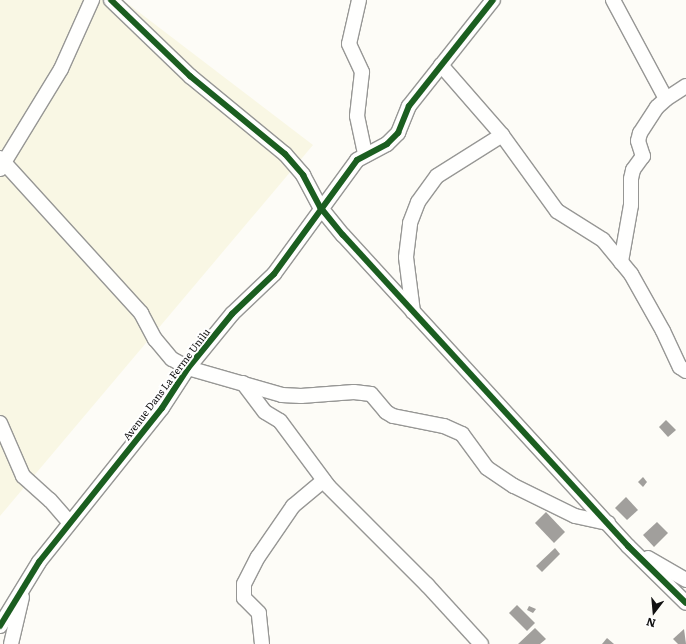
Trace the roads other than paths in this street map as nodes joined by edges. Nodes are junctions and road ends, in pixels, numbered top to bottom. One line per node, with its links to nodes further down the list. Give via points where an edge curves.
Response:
1 (92, 0): 11 (street, via 61,69)
2 (111, 0): 12 (street, via 190,76 285,154 303,176)
3 (359, 0): 10 (street, via 349,44 362,72 357,116)
4 (493, 0): 6 (street, Avenue Dans La Ferme Unilu)
5 (614, 0): 8 (street)
6 (441, 65): 9 (street); 10 (street, Avenue Dans La Ferme Unilu, via 409,106 398,133 387,144)
7 (686, 86): 8 (street)
8 (666, 99): 13 (street, via 656,107 640,133 638,142 643,156 633,170 631,179 631,205)
9 (502, 135): 13 (street, via 558,211 603,240); 14 (street, via 437,176 418,202 410,223 406,256)
10 (365, 155): 12 (street, Avenue Dans La Ferme Unilu, via 356,160)
11 (1, 163): 15 (street, Avenue Dans La Ferme Unilu, via 141,313 155,339 172,359)
12 (320, 208): 14 (street); 15 (street, Avenue Dans La Ferme Unilu, via 274,274 232,314)
13 (621, 262): 16 (street, via 663,331 680,367)
14 (414, 312): 20 (street)
15 (188, 368): 17 (street); 21 (street, Avenue Dans La Ferme Unilu, via 162,408)
16 (686, 371)
17 (243, 383): 19 (street, via 265,412 280,421); 20 (street, via 282,395 354,392 371,394 386,412 394,416 444,426 462,434 487,468 514,486 575,516)
18 (0, 423): 21 (street, via 23,476 50,500)
19 (324, 480): 28 (street, via 293,506 258,557 244,584 244,598 260,613); 29 (street, via 427,585)
20 (608, 523): 22 (street)
21 (70, 524): 24 (street, Avenue Dans La Ferme Unilu, via 39,562)
22 (628, 546): 23 (street); 25 (street)
23 (686, 580)
24 (24, 587): 26 (street, Avenue Dans La Ferme Unilu); 27 (street)
25 (686, 603)
26 (0, 626)
27 (11, 644)
28 (262, 644)
29 (480, 644)

